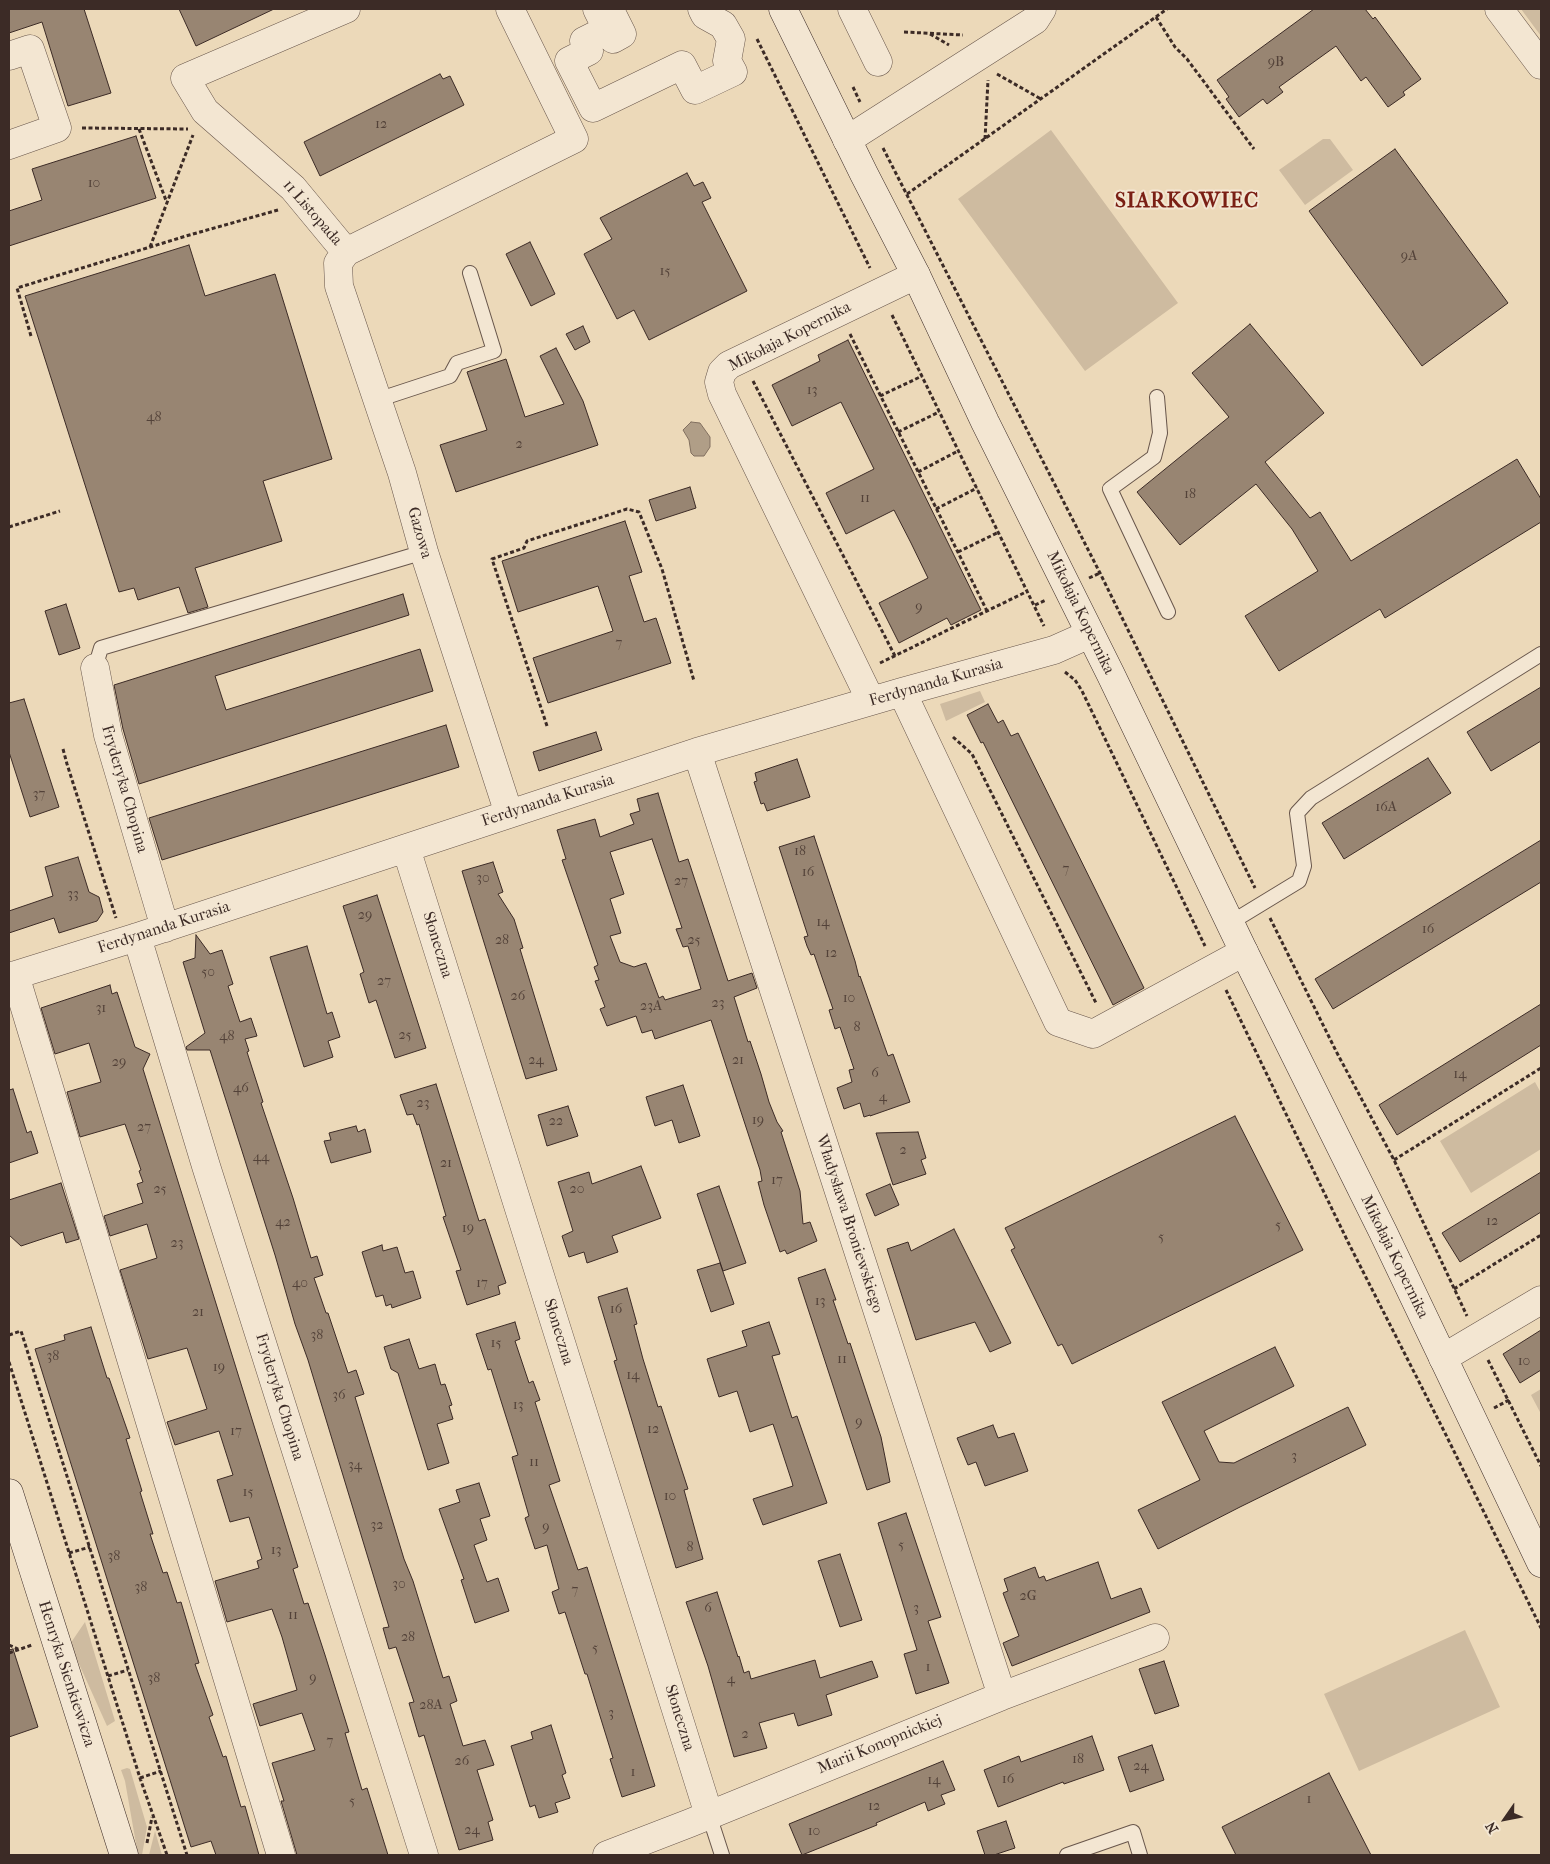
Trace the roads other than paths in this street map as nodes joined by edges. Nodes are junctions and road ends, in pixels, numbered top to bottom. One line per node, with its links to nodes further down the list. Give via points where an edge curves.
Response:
1 (346, 9): 14 (street, 11 Listopada, via 185,78 205,111 293,188)
2 (510, 9): 14 (street, 11 Listopada, via 574,139)
3 (597, 9): 4 (street, via 603,21 613,16 622,34 613,39 608,29 584,41 589,51 569,61 593,108 682,65 695,90 733,72 728,61 731,39 723,25 705,15)
4 (702, 9)
5 (783, 9): 12 (street, Mikołaja Kopernika)
6 (852, 9): 10 (street)
7 (1042, 9): 12 (street, via 1028,25)
8 (1499, 9): 11 (street)
9 (9, 56): 13 (street, via 30,48 56,128)
10 (878, 62)
11 (1541, 65)
12 (847, 140): 16 (street, Mikołaja Kopernika)
13 (9, 145)
14 (346, 252): 18 (street, Gazowa, via 338,263 339,286)
15 (470, 273): 18 (lane, via 494,351 457,363 450,376)
16 (916, 275): 21 (street, Mikołaja Kopernika); 25 (street, Mikołaja Kopernika, via 729,365 719,382)
17 (1157, 397): 20 (lane, via 1160,433 1154,457 1110,489)
18 (377, 400): 19 (street, Gazowa)
19 (424, 552): 23 (lane); 27 (street, Gazowa)
20 (1168, 612)
21 (1090, 634): 24 (street, Ferdynanda Kurasia, via 1054,650); 29 (street, Mikołaja Kopernika)
22 (1541, 654): 29 (lane, via 1311,798 1297,813 1304,866 1300,882)
23 (98, 658): 30 (street, Fryderyka Chopina, via 108,735)
24 (902, 692): 25 (street, Ferdynanda Kurasia); 32 (street, via 1058,1022 1093,1034)
25 (871, 701): 26 (street, Ferdynanda Kurasia)
26 (697, 752): 27 (street, Ferdynanda Kurasia); 39 (street, Władysława Broniewskiego)
27 (509, 814): 28 (street, Ferdynanda Kurasia)
28 (406, 848): 30 (street, Ferdynanda Kurasia); 40 (street, Słoneczna)
29 (1230, 923): 32 (street, Mikołaja Kopernika)
30 (165, 928): 31 (street, Ferdynanda Kurasia)
31 (128, 932): 33 (street, Ferdynanda Kurasia); 43 (street, Fryderyka Chopina, via 206,1166)
32 (1244, 952): 35 (street, Mikołaja Kopernika)
33 (12, 976): 42 (street)
34 (1541, 1300): 35 (street)
35 (1443, 1358): 37 (street, Mikołaja Kopernika)
36 (9, 1493): 41 (street, Henryka Sienkiewicza)
37 (1541, 1563)
38 (1155, 1638): 39 (street, Marii Konopnickiej)
39 (1002, 1696): 40 (street, Marii Konopnickiej)
40 (709, 1815): 44 (street, Marii Konopnickiej); 45 (lane)
41 (136, 1850)
42 (281, 1855)
43 (424, 1855)
44 (607, 1855)
45 (722, 1855)
46 (1067, 1855): 47 (lane, via 1133,1832)
47 (1140, 1855)

